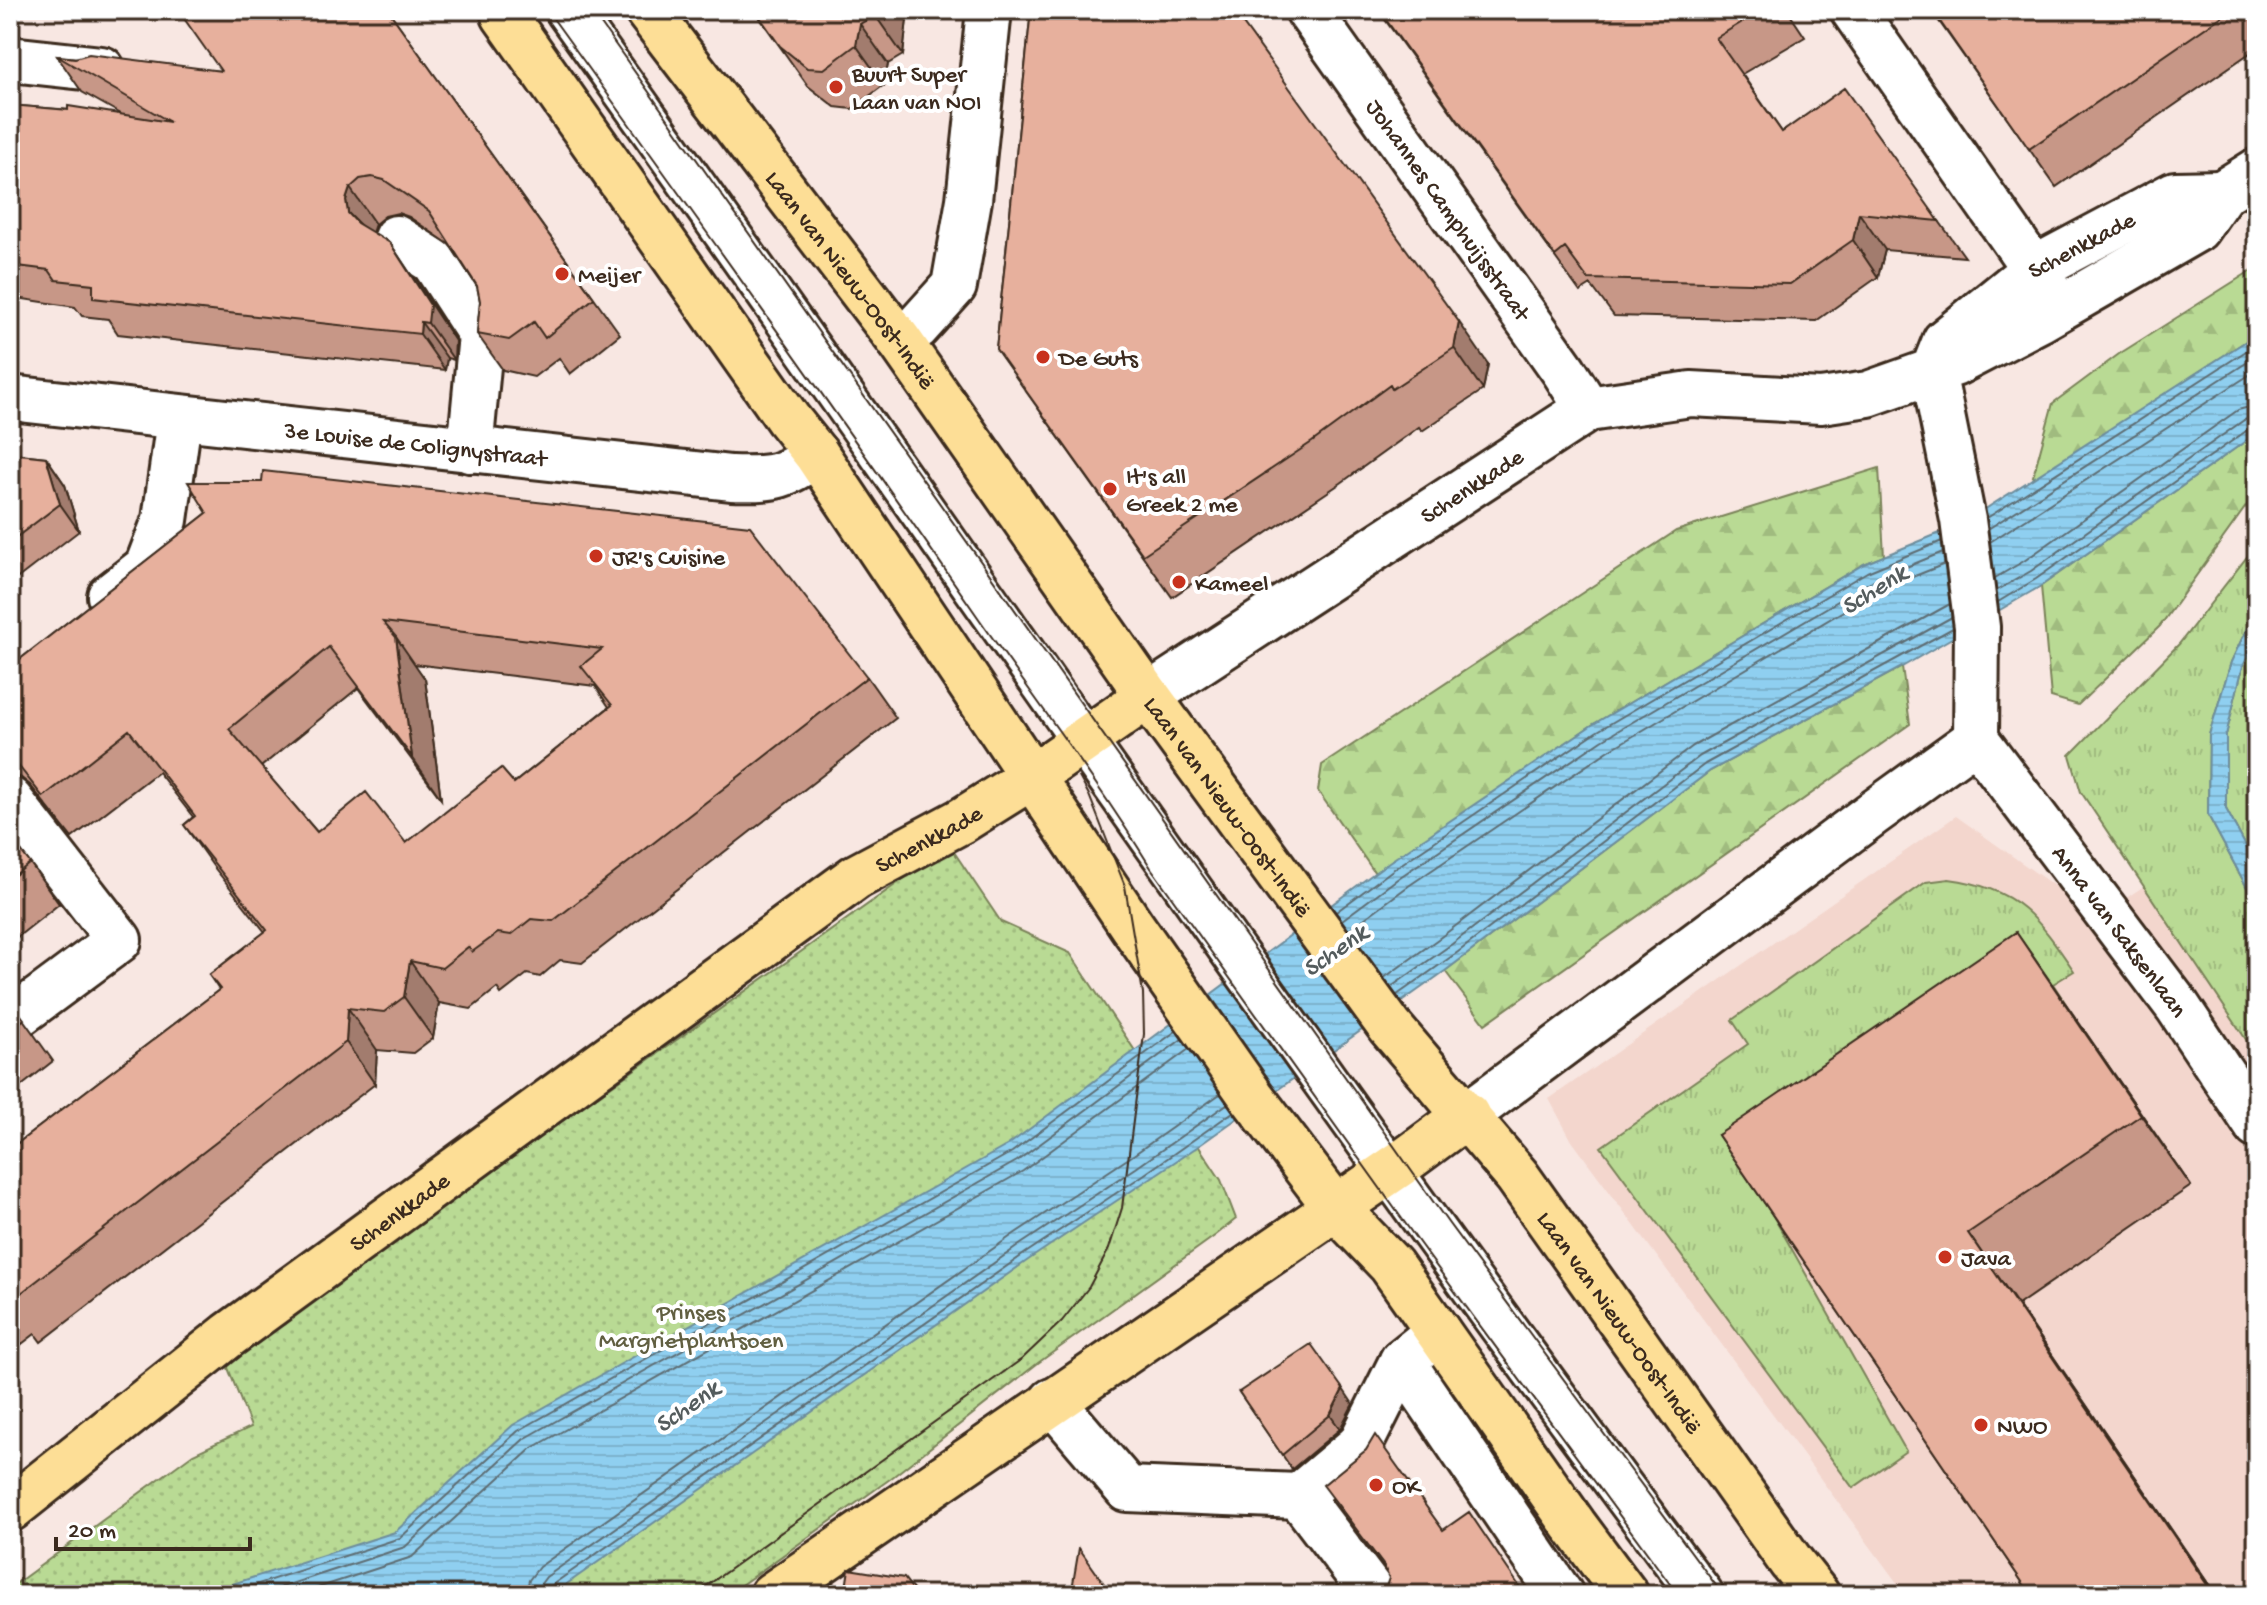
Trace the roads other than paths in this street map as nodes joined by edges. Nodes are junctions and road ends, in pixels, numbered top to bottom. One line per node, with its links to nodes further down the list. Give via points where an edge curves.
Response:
1 (504, 10): 19 (main road)
2 (568, 10): 23 (street)
3 (647, 10): 13 (main road, Laan van Nieuw-Oost-Indië)
4 (989, 10): 13 (street, via 969,200 954,286)
5 (1308, 10): 16 (street, Johannes Camphuijsstraat)
6 (1853, 10): 11 (street)
7 (10, 59): 8 (street)
8 (102, 69)
9 (2239, 182): 11 (street, Schenkkade, via 2175,194); 12 (street, Schenkkade, via 2197,229)
10 (396, 238): 18 (street, via 433,261 481,335)
11 (2034, 269): 12 (street); 14 (street, Schenkkade, via 1945,341)
12 (2060, 308): 14 (street, Schenkkade)
13 (899, 340): 21 (main road, Laan van Nieuw-Oost-Indië)
14 (1933, 371): 16 (street, Schenkkade, via 1868,394 1821,401 1691,394); 22 (street, via 1963,520 1977,627)
15 (10, 398): 17 (street, 3e Louise de Colignystraat)
16 (1588, 409): 21 (street, Schenkkade)
17 (179, 419): 18 (street, 3e Louise de Colignystraat); 20 (street, via 165,520 147,567)
18 (470, 450): 19 (street, 3e Louise de Colignystraat, via 768,479 794,471)
19 (816, 454): 24 (main road)
20 (85, 615)
21 (1148, 696): 23 (main road, Schenkkade); 27 (main road, Laan van Nieuw-Oost-Indië, via 1390,1027)
22 (1976, 739): 27 (street); 28 (street, Anna van Saksenlaan, via 2178,1007)
23 (1084, 740): 24 (main road, Schenkkade); 29 (street)
24 (1033, 776): 30 (main road, via 1261,1110); 35 (main road, Schenkkade, via 856,877 229,1335)
25 (10, 800): 26 (street, via 119,940)
26 (10, 1021)
27 (1467, 1115): 29 (main road); 41 (main road, Laan van Nieuw-Oost-Indië, via 1517,1176)
28 (2257, 1126)
29 (1389, 1171): 30 (main road); 40 (street)
30 (1336, 1208): 31 (main road, via 1391,1265); 33 (main road)
31 (1438, 1332): 32 (street); 39 (main road)
32 (1402, 1361): 34 (street, via 1360,1445); 38 (street)
33 (1052, 1401): 34 (street, via 1127,1489); 36 (main road)
34 (1299, 1496): 37 (street)
35 (10, 1509)
36 (772, 1595)
37 (1374, 1595)
38 (1561, 1595)
39 (1626, 1595)
40 (1701, 1595)
41 (1817, 1595)

